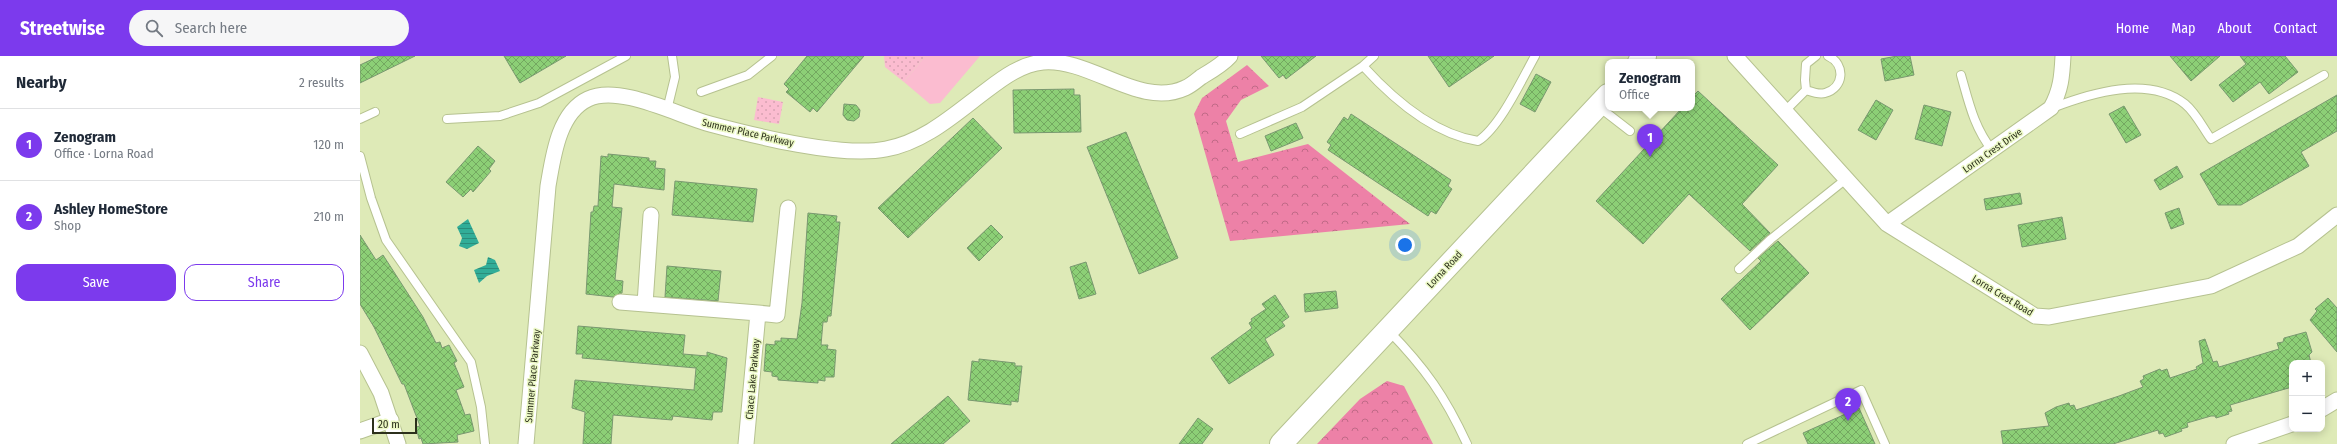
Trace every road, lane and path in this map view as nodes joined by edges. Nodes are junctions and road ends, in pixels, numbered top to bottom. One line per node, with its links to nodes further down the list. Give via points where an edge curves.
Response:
1 (626, 56): 23 (lane, via 539,103 500,116)
2 (672, 56): 18 (lane, via 675,77)
3 (772, 56): 15 (lane, via 748,75)
4 (1230, 56): 18 (street, Summer Place Parkway, via 1184,89 1153,92 1136,89 1071,64 1056,61 1027,65 1004,77 921,137 904,145 883,150 836,150 809,145 715,125)
5 (1374, 56): 11 (lane)
6 (1535, 56): 11 (lane, via 1495,124 1486,136 1478,141 1432,124 1384,89)
7 (1735, 56): 20 (street, Lorna Crest Road)
8 (1816, 56): 14 (lane, via 1806,64)
9 (1828, 56): 14 (lane, via 1840,65 1842,70 1839,82 1825,93)
10 (2062, 56): 17 (street, Lorna Crest Drive, via 2062,79 2058,96)
11 (1363, 66): 25 (lane, via 1302,108)
12 (2324, 74): 17 (lane, via 2211,139 2186,105 2177,99 2153,91 2122,90 2098,93)
13 (1961, 75): 26 (lane, via 1972,116 1980,135)
14 (1806, 90): 20 (lane)
15 (701, 92)
16 (1603, 100): 37 (street, Lorna Road)
17 (2051, 108): 26 (street, Lorna Crest Drive)
18 (667, 110): 46 (street, Summer Place Parkway, via 626,96 599,95 577,106 563,128 548,186)
19 (1613, 111): 24 (lane)
20 (1785, 111): 28 (street, Lorna Crest Road)
21 (375, 112): 22 (lane)
22 (360, 119)
23 (447, 119)
24 (1630, 131)
25 (1240, 134)
26 (1992, 150): 32 (street, Lorna Crest Drive)
27 (360, 156): 45 (lane, via 370,198 386,240 471,362 481,406)
28 (1846, 179): 32 (street, Lorna Crest Road); 33 (lane, via 1771,239)
29 (788, 208): 36 (street, via 777,315)
30 (651, 215): 35 (street)
31 (2337, 215): 32 (street, Lorna Crest Road, via 2298,246 2212,286 2049,317 2035,316)
32 (1887, 224)
33 (1739, 269)
34 (620, 302): 35 (street)
35 (645, 304): 36 (street)
36 (758, 313): 47 (street, Chace Lake Parkway)
37 (1387, 329): 48 (street, Lorna Road); 49 (lane, via 1432,380 1453,413)
38 (360, 353): 41 (street)
39 (2337, 400): 40 (street)
40 (2325, 407)
41 (391, 420): 43 (street); 44 (street)
42 (2289, 425): 52 (street)
43 (360, 431)
44 (398, 444)
45 (485, 444)
46 (526, 444)
47 (746, 444)
48 (1281, 444)
49 (1467, 444)
50 (1747, 444): 51 (lane, via 1861,390)
51 (1885, 444)
52 (2234, 444)

